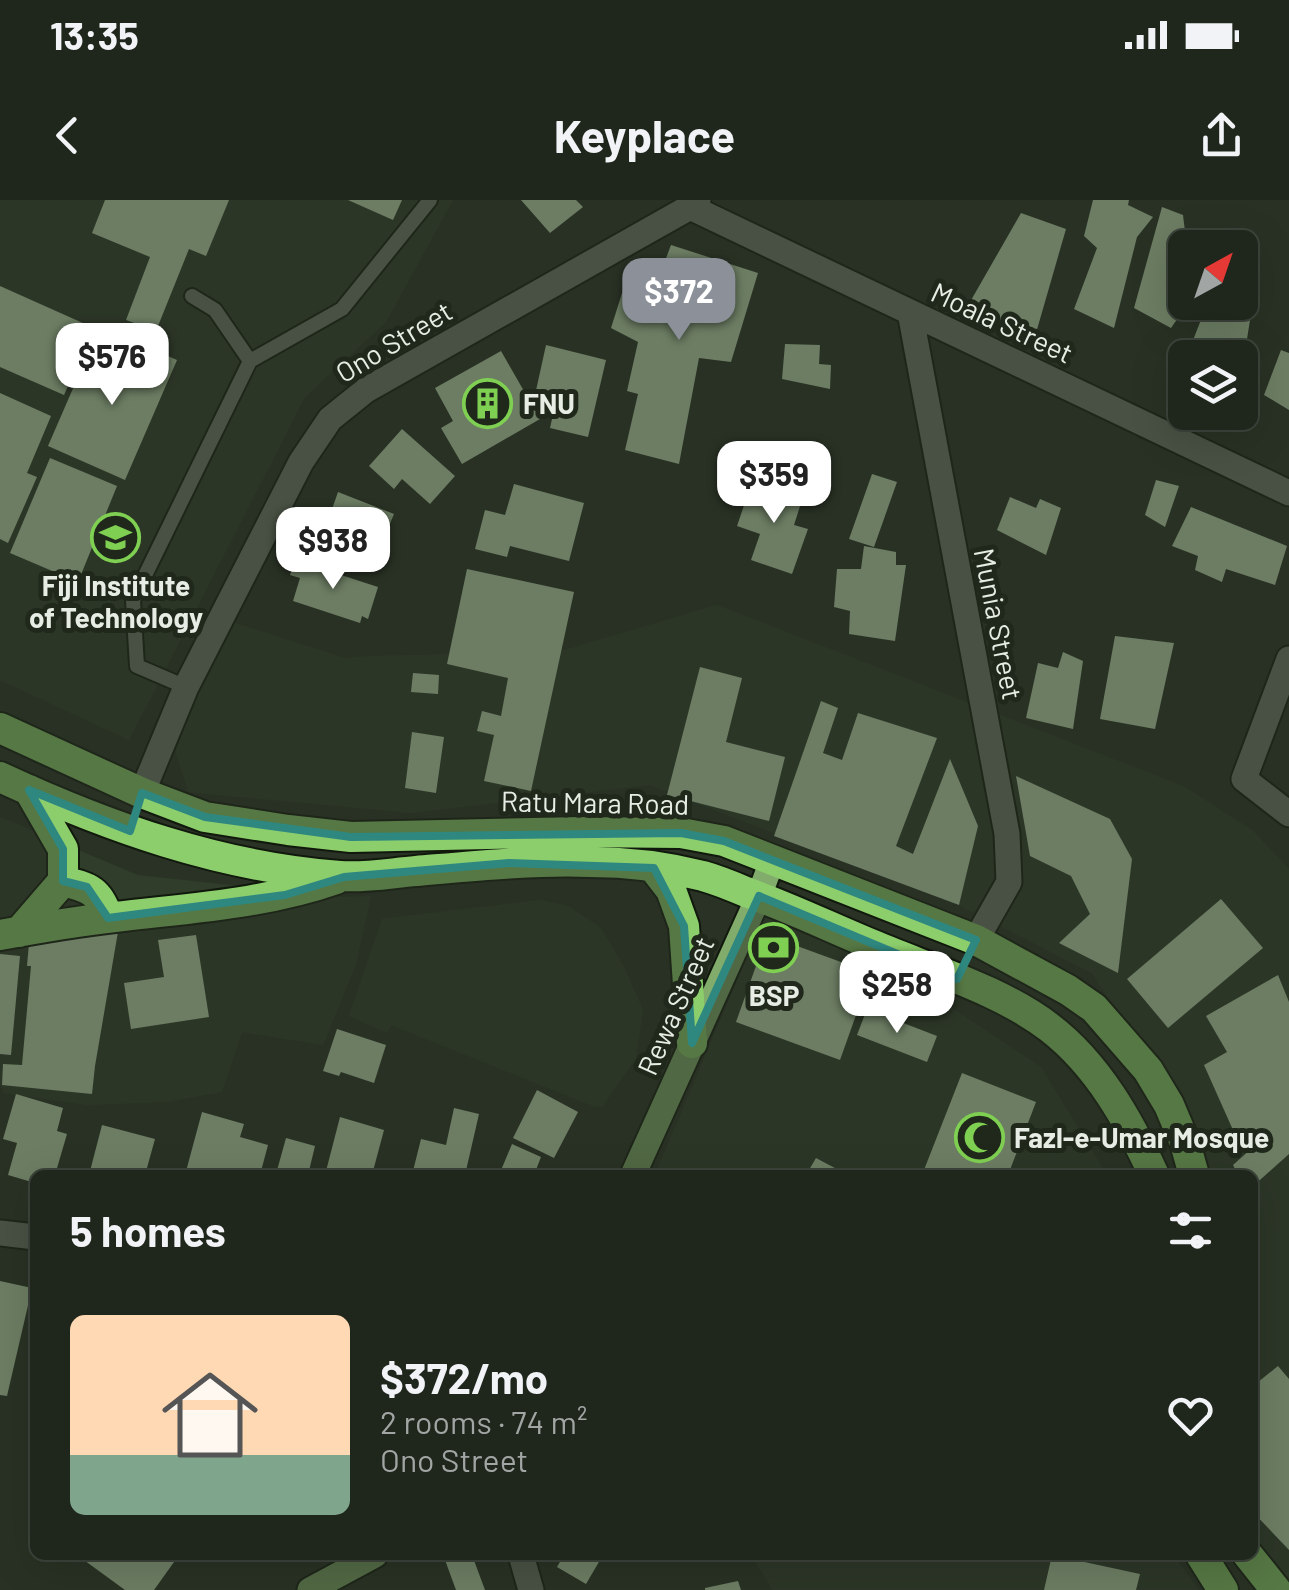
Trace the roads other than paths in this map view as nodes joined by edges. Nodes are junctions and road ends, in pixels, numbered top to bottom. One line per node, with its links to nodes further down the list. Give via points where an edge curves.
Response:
1 (430, 200): 5 (lane, via 342,308)
2 (694, 204): 4 (street, Moala Street); 8 (street, Ono Street, via 366,390 330,419 301,462)
3 (192, 296): 5 (lane, via 215,310)
4 (910, 312): 6 (street, Moala Street); 22 (street, Munia Street, via 1007,834 1009,882)
5 (250, 361): 8 (lane, via 133,600 137,666)
6 (1289, 493)
7 (1289, 660): 13 (street, via 1244,779)
8 (186, 688): 12 (street, Ono Street)
9 (0, 728): 12 (highway, Ratu Mara Road)
10 (0, 777): 11 (highway)
11 (29, 790): 14 (highway); 18 (highway, via 63,849)
12 (142, 793): 14 (highway); 15 (highway, Ratu Mara Road, via 205,817 304,832 681,833)
13 (1289, 814)
14 (130, 831): 17 (highway, via 232,862)
15 (772, 861): 19 (main road, Rewa Street); 22 (highway, Ratu Mara Road)
16 (654, 868): 17 (highway, via 509,863); 19 (highway, via 704,876); 24 (highway, via 684,926)
17 (344, 877): 20 (highway, via 284,895)
18 (63, 881): 20 (highway, via 103,900); 21 (highway)
19 (759, 896): 23 (highway); 24 (main road, Rewa Street)
20 (108, 918): 21 (highway)
21 (9, 933)
22 (976, 940): 23 (highway); 27 (highway, Ratu Mara Road, via 1094,1008 1148,1070)
23 (957, 979): 26 (highway, via 1048,1026 1080,1054)
24 (692, 1043): 25 (main road, Rewa Street)
25 (634, 1170)
26 (1152, 1170)
27 (1193, 1170)
28 (0, 1233): 29 (street)
29 (30, 1237)
30 (366, 1560): 34 (main road)
31 (522, 1560): 35 (street)
32 (1204, 1560): 36 (highway)
33 (1252, 1560): 37 (highway)
34 (310, 1590)
35 (531, 1590)
36 (1222, 1590)
37 (1276, 1590)

